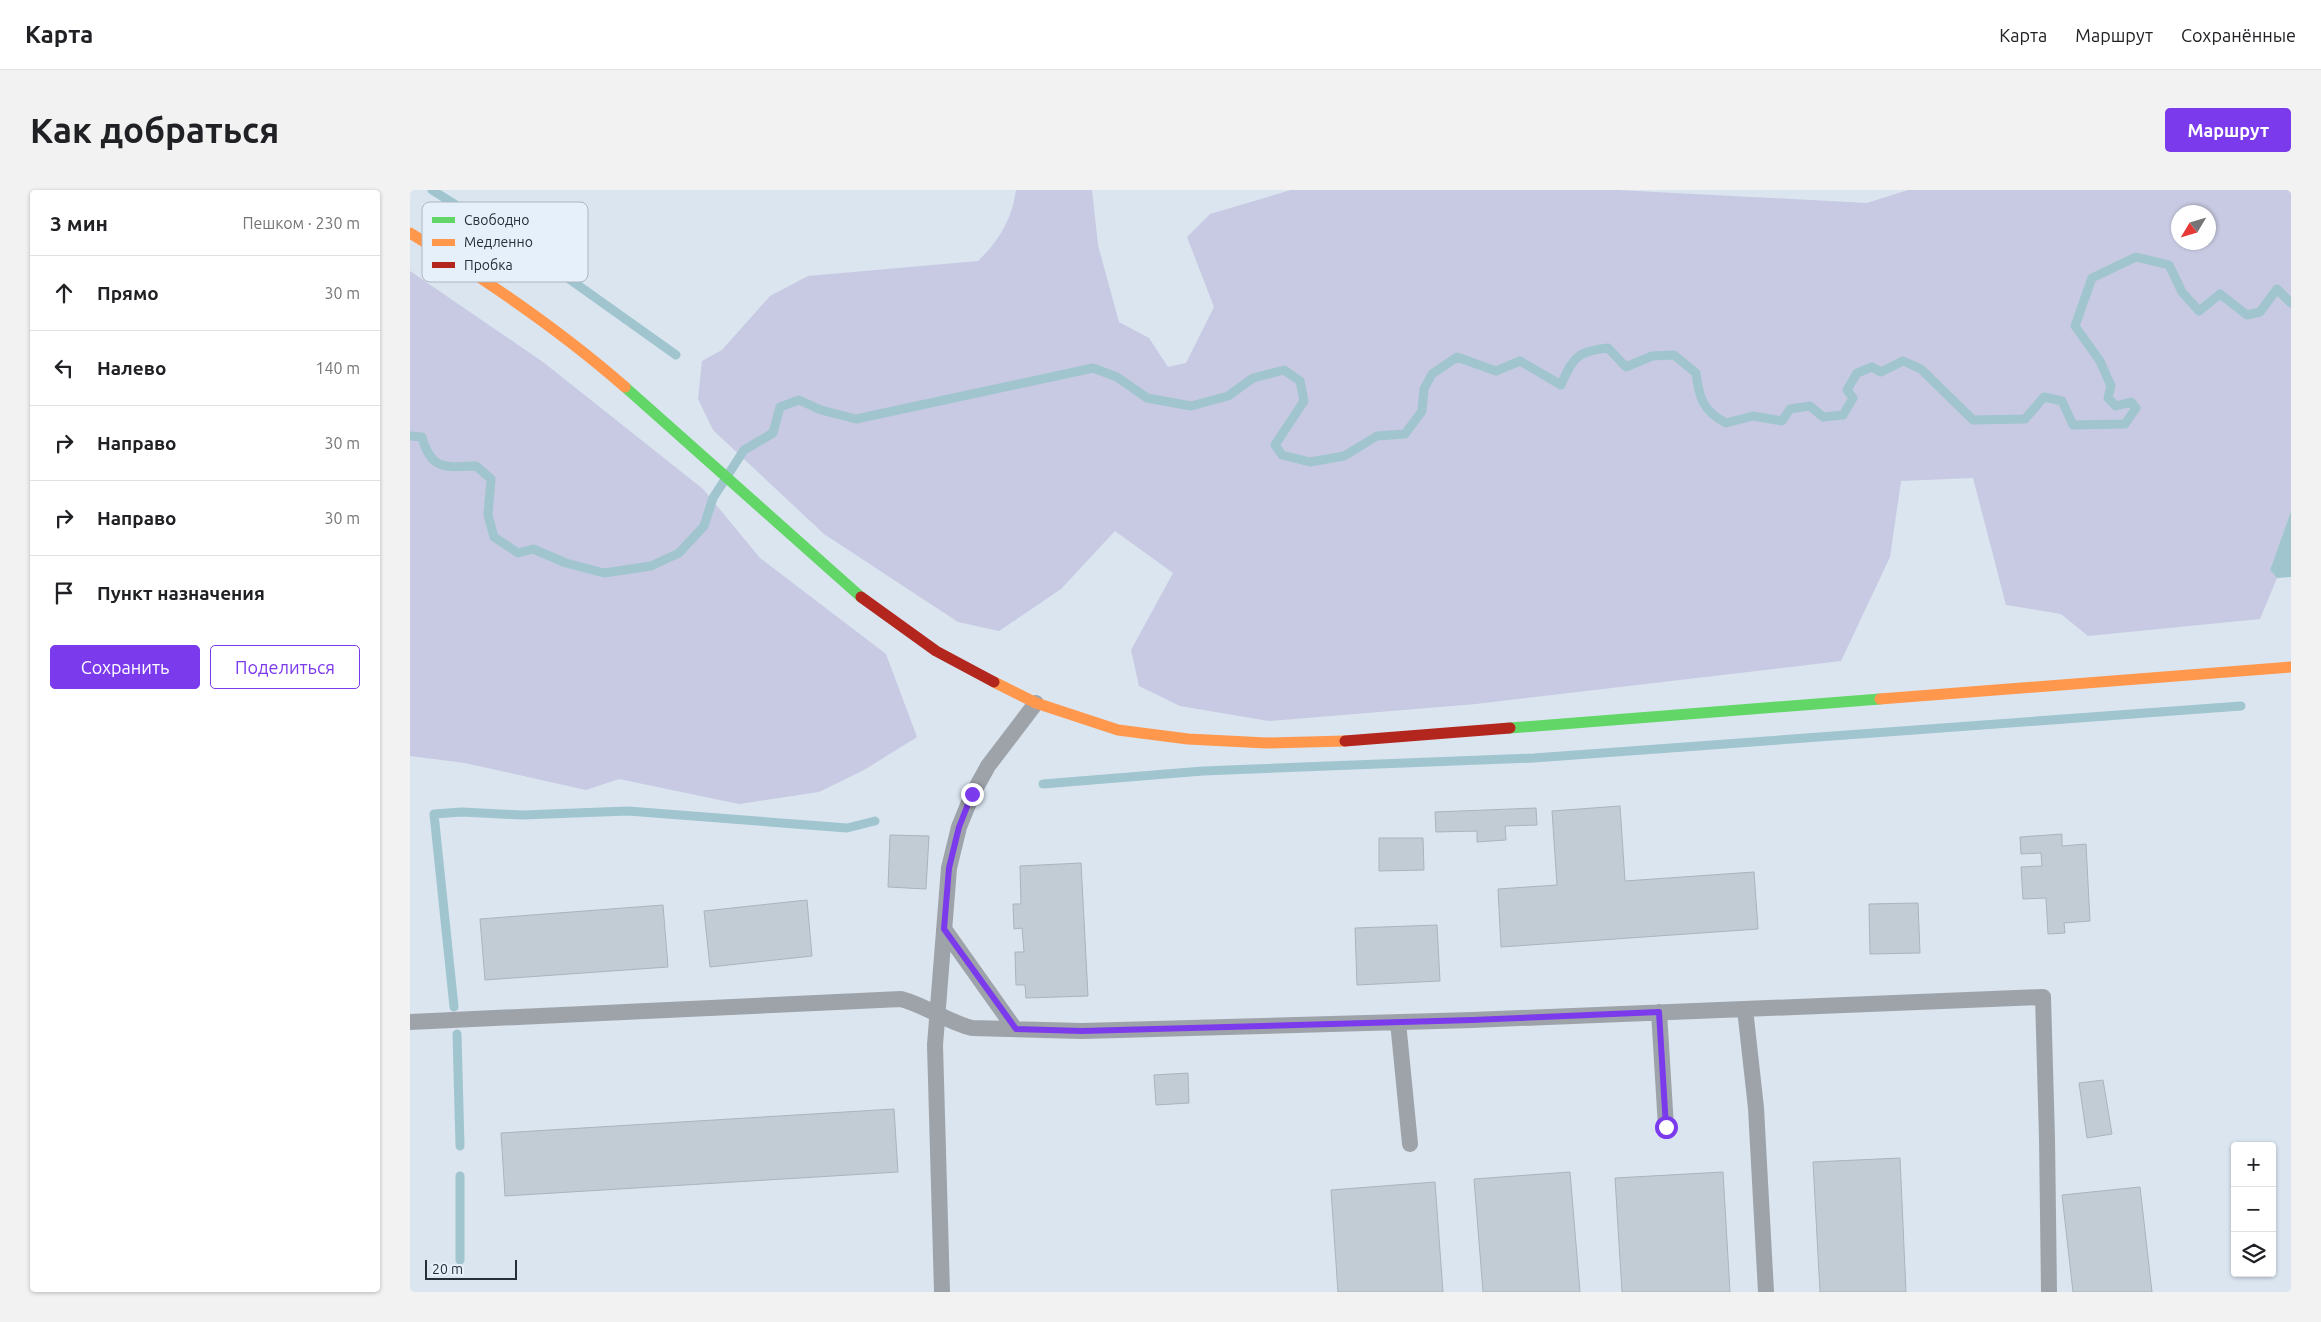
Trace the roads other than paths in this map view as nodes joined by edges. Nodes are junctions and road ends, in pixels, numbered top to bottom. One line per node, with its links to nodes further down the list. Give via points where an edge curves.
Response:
1 (410, 233): 2 (street)
2 (422, 240)
3 (487, 282): 5 (street, via 615,379 863,599 936,651)
4 (2291, 667): 5 (street, via 1345,741 1266,743 1188,739 1118,730)
5 (1036, 703): 6 (lane, via 988,766 972,794 959,827 949,868)
6 (944, 929): 9 (lane); 12 (lane)
7 (1745, 1009): 8 (lane); 16 (lane, via 1756,1108); 17 (lane, via 2042,997)
8 (1659, 1012): 11 (lane); 13 (lane)
9 (937, 1013): 10 (lane, via 901,999); 12 (lane, via 972,1028); 15 (lane, via 935,1044)
10 (410, 1022)
11 (1398, 1022): 12 (lane, via 1082,1031); 14 (lane)
12 (1016, 1029)
13 (1666, 1127)
14 (1410, 1144)
15 (942, 1292)
16 (1766, 1292)
17 (2048, 1292)

